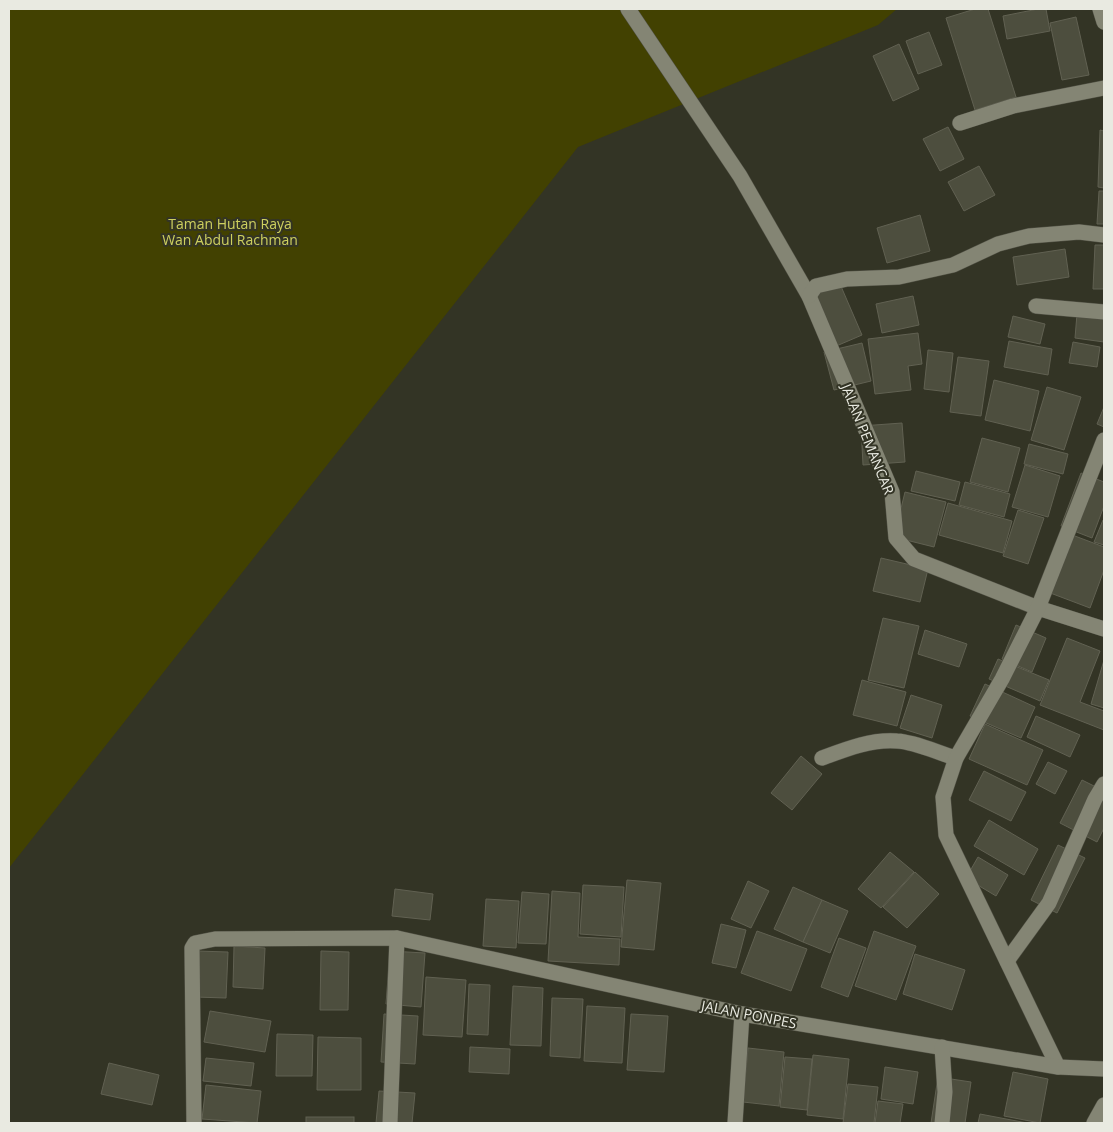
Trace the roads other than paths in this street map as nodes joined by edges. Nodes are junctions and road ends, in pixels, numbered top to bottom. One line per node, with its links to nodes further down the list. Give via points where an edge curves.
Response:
1 (628, 9): 7 (street, JALAN PEMANCAR, via 740,176)
2 (1100, 9): 3 (street)
3 (1104, 22)
4 (1104, 88): 5 (street, via 1014,106)
5 (960, 123)
6 (1104, 236): 7 (street, via 1079,232 1029,236 998,244 953,265 899,277 847,279 816,286)
7 (809, 296): 11 (street, JALAN PEMANCAR, via 892,492 896,538 914,559)
8 (1036, 306): 9 (street)
9 (1104, 312)
10 (1104, 440): 11 (street)
11 (1038, 608): 12 (street, JALAN PEMANCAR); 14 (street)
12 (1104, 629)
13 (822, 758): 14 (street, via 852,746 899,741)
14 (956, 758): 17 (street, via 943,796 946,835)
15 (1104, 784): 17 (street, via 1049,903)
16 (397, 938): 18 (street, JALAN PONPES); 23 (street, JALAN PONPES, via 215,939 195,943 191,956); 24 (street)
17 (1007, 961): 20 (street)
18 (742, 1014): 19 (street, JALAN PONPES); 25 (street)
19 (942, 1047): 20 (street, JALAN PONPES); 26 (street)
20 (1058, 1067): 21 (street, JALAN PONPES)
21 (1104, 1069)
22 (1104, 1105): 27 (street)
23 (194, 1123)
24 (390, 1123)
25 (735, 1123)
26 (942, 1123)
27 (1094, 1123)

